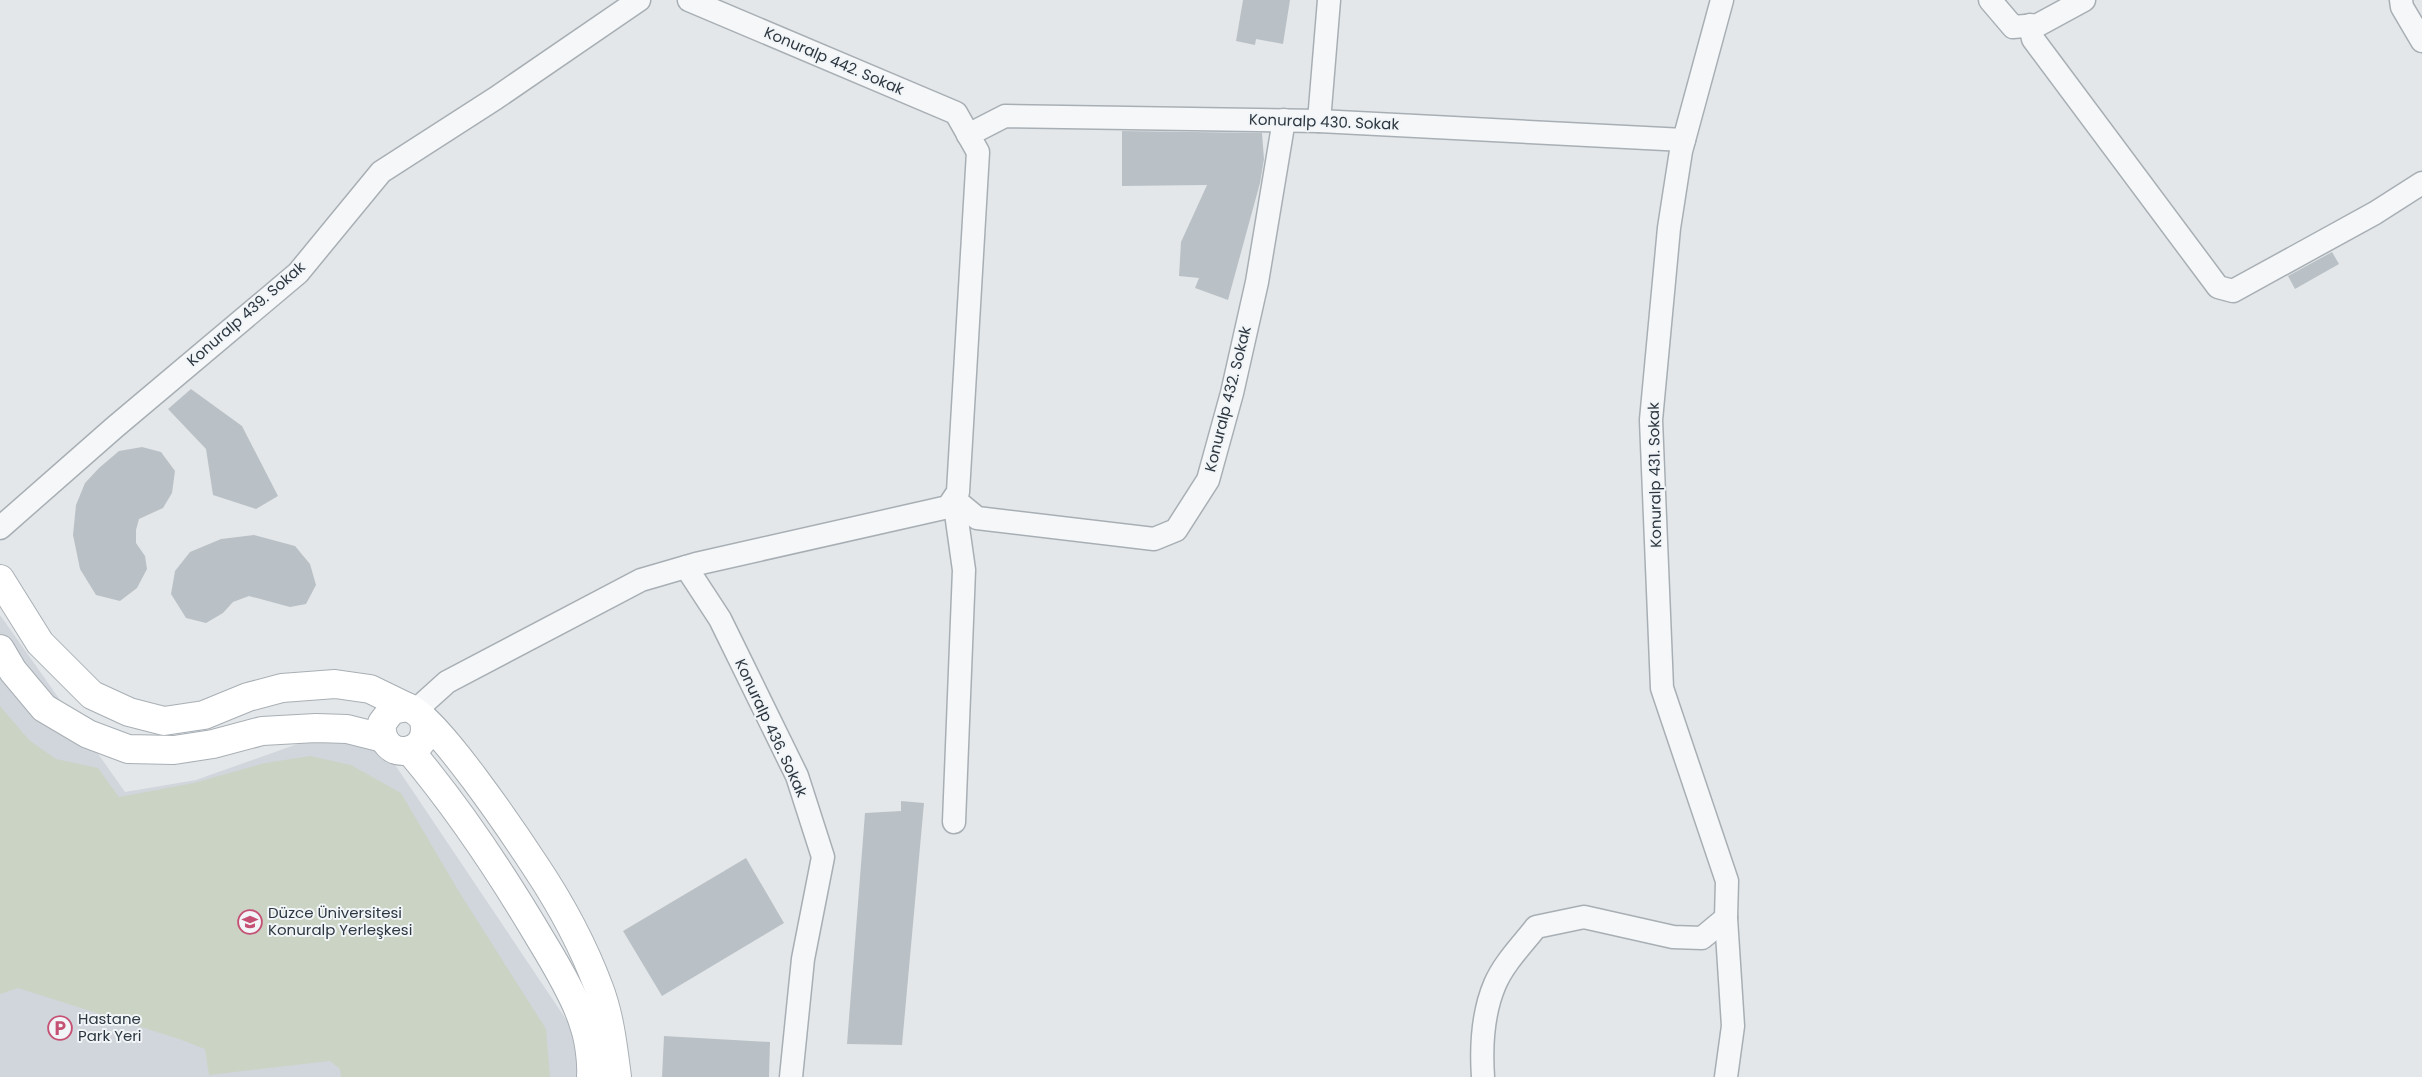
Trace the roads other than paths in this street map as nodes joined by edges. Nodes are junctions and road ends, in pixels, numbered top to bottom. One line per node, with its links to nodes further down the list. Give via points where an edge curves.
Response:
1 (639, 0): 16 (street, Konuralp 439. Sokak, via 381,172 298,273)
2 (689, 0): 12 (street, Konuralp 442. Sokak, via 956,113)
3 (1329, 0): 11 (street)
4 (1722, 0): 13 (street, Konuralp 431. Sokak)
5 (1990, 0): 8 (street, via 2013,27)
6 (2084, 0): 8 (street, via 2038,25)
7 (2401, 0): 9 (street)
8 (2030, 26): 14 (street, via 2033,39 2218,287 2233,291 2375,213)
9 (2422, 41)
10 (1284, 120): 11 (street, Konuralp 430. Sokak); 12 (street, Konuralp 430. Sokak, via 1005,116); 15 (street, Konuralp 432. Sokak, via 1257,282 1232,393 1208,480 1176,530 1154,540 977,518)
11 (1319, 120): 13 (street, Konuralp 430. Sokak)
12 (968, 135): 15 (street, Konuralp 442. Sokak, via 978,152 958,492)
13 (1684, 140): 24 (street, Konuralp 431. Sokak, via 1669,228 1651,420 1662,688 1727,881)
14 (2422, 183)
15 (954, 499): 17 (street, via 948,507); 23 (street, Konuralp 442. Sokak, via 964,570)
16 (0, 528)
17 (686, 567): 20 (street, via 641,580 447,682); 27 (street, Konuralp 436. Sokak, via 720,619 797,776 823,857 803,959)
18 (0, 579): 20 (main road, via 40,643 92,695 129,712 164,721 204,715 248,697 282,688 335,684 370,689)
19 (0, 649): 21 (main road, via 13,671 44,708 88,734 128,748 174,750 262,731 316,728 347,729)
20 (415, 712): 21 (main road, via 399,707 386,716 382,723); 22 (main road, via 426,727 425,737); 26 (main road, via 450,746 526,852 580,946 599,989 611,1030)
21 (384, 738): 22 (main road, via 392,748)
22 (410, 750): 25 (main road, via 472,833 556,965 584,1024)
23 (954, 822)
24 (1726, 918): 28 (street, via 1702,938 1674,937 1584,917 1536,927 1495,984 1486,1016); 29 (street, Konuralp 431. Sokak, via 1733,1026)
25 (591, 1077)
26 (617, 1077)
27 (791, 1077)
28 (1483, 1077)
29 (1726, 1077)

